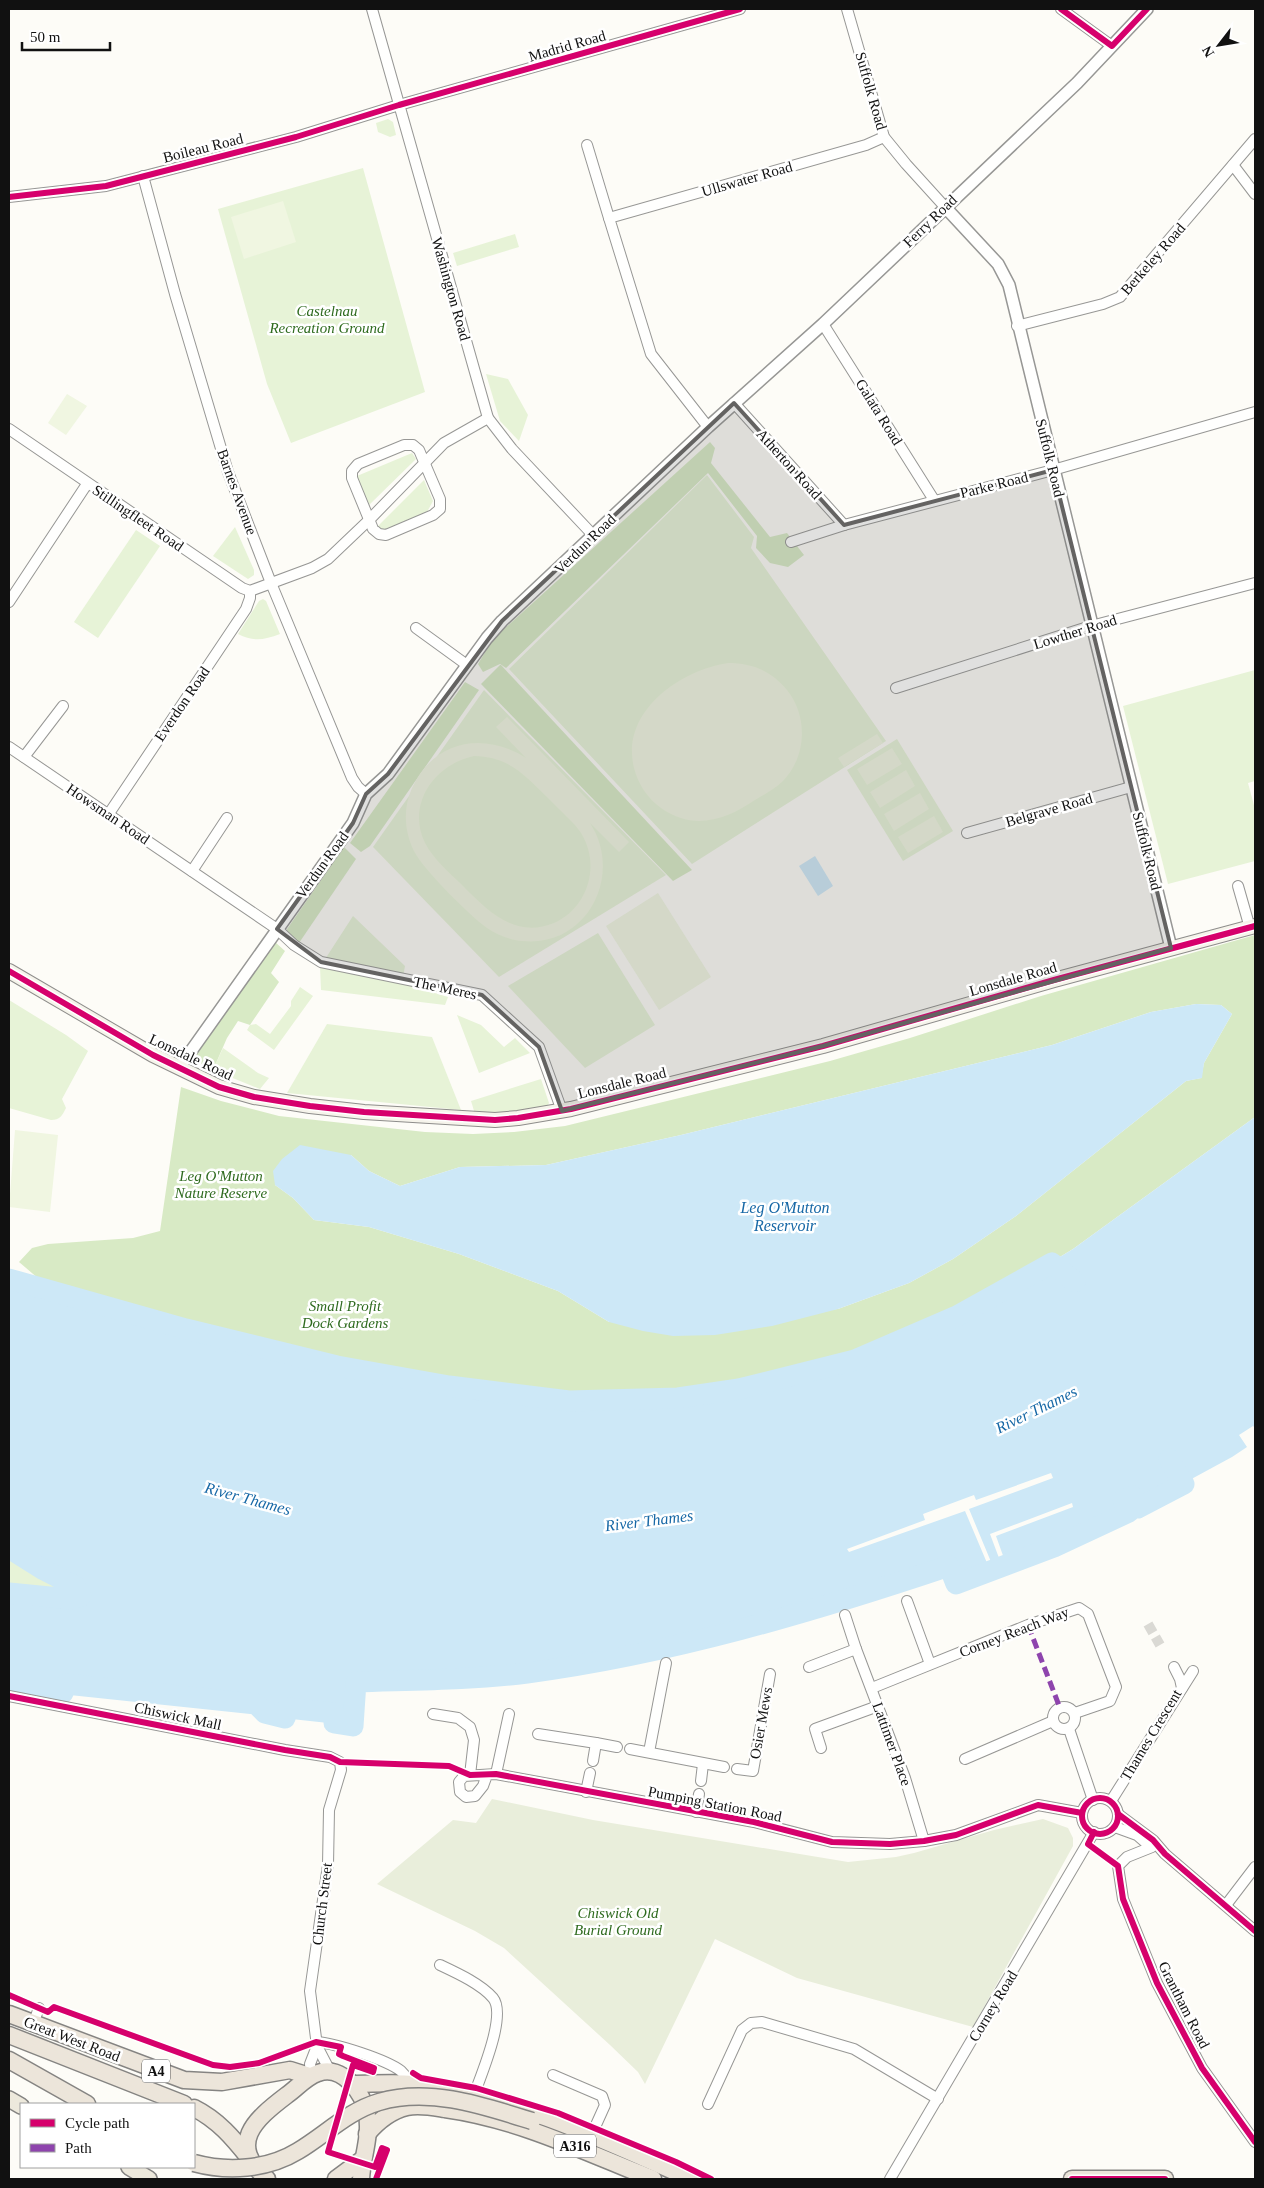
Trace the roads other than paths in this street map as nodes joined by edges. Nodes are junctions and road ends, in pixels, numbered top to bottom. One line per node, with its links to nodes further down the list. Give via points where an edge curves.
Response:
1 (372, 9): 7 (street, Washington Road)
2 (740, 9): 7 (street, Madrid Road)
3 (847, 9): 8 (street, Suffolk Road)
4 (1061, 9): 6 (street)
5 (1147, 9): 6 (street, Ferry Road)
6 (1112, 46): 15 (street, Ferry Road)
7 (399, 105): 12 (street, Boileau Road); 21 (street, Washington Road)
8 (884, 137): 15 (street, Suffolk Road); 16 (street, Ullswater Road, via 866,145)
9 (1255, 139): 11 (street, Berkeley Road)
10 (587, 145): 16 (street)
11 (1233, 165): 13 (street); 18 (street, Berkeley Road, via 1120,297)
12 (143, 176): 14 (street, Boileau Road, via 94,188); 32 (street, Barnes Avenue, via 225,464)
13 (1255, 194)
14 (9, 197)
15 (945, 207): 17 (street, Ferry Road); 18 (street, Suffolk Road, via 1002,270 1009,285)
16 (609, 218): 22 (street, via 651,354)
17 (823, 324): 19 (street, Ferry Road); 27 (street, Galata Road)
18 (1018, 326): 25 (street, Suffolk Road)
19 (734, 403): 22 (street, Ferry Road); 29 (street, Atherton Road)
20 (1255, 412): 25 (street, Parke Road)
21 (488, 418): 24 (street, via 444,443); 30 (street, Washington Road, via 512,449)
22 (708, 427): 30 (street, Verdun Road)
23 (9, 429): 26 (street, Stillingfleet Road)
24 (424, 462): 28 (street); 28 (street, via 440,499 440,509 433,515 386,534 378,534); 28 (street, via 412,444 358,464 352,471 352,478)
25 (1053, 470): 27 (street, Parke Road); 36 (street, Suffolk Road)
26 (87, 484): 34 (street, Stillingfleet Road, via 242,588); 35 (street)
27 (934, 500): 29 (street, Parke Road)
28 (370, 519): 32 (street, via 320,564)
29 (844, 525): 31 (street, Parke Road)
30 (592, 535): 38 (street, Verdun Road, via 502,621)
31 (791, 542)
32 (271, 583): 34 (street); 44 (street, Barnes Avenue, via 352,778)
33 (1255, 583): 36 (street, Lowther Road)
34 (250, 590): 45 (street, Everdon Road, via 246,609)
35 (9, 602)
36 (1091, 626): 39 (street, Lowther Road); 43 (street, Suffolk Road)
37 (416, 628): 38 (street)
38 (467, 665): 44 (street, Verdun Road, via 388,774)
39 (896, 688)
40 (63, 706): 42 (street)
41 (9, 747): 42 (street, Howsman Road)
42 (24, 757): 45 (street, Howsman Road)
43 (1132, 787): 47 (street, Belgrave Road); 52 (street, Suffolk Road)
44 (366, 794): 51 (street, Verdun Road, via 353,823)
45 (108, 815): 48 (street, Howsman Road)
46 (226, 818): 48 (street)
47 (967, 833)
48 (192, 871): 51 (street, Howsman Road)
49 (1238, 886): 50 (street)
50 (1253, 927): 52 (main road, Lonsdale Road)
51 (277, 929): 54 (street, Verdun Road); 55 (street, The Meres, via 294,945 321,962 482,995 539,1047)
52 (1171, 948): 55 (main road, Lonsdale Road, via 823,1046)
53 (9, 970): 54 (main road, Lonsdale Road)
54 (179, 1068): 55 (main road, Lonsdale Road, via 219,1087 254,1097 364,1112 495,1120)
55 (562, 1111)
56 (907, 1601): 60 (street)
57 (845, 1615): 58 (street, Lattimer Place)
58 (856, 1648): 61 (street); 65 (street, Lattimer Place)
59 (666, 1663): 79 (street)
60 (930, 1664): 65 (street, Corney Reach Way); 71 (street, Corney Reach Way, via 1079,1608 1088,1614 1116,1687 1110,1701)
61 (809, 1667)
62 (1174, 1668): 66 (street, Thames Crescent)
63 (1193, 1671): 66 (street)
64 (770, 1674): 85 (street, Osier Mews, via 753,1771)
65 (872, 1688): 68 (street, Lattimer Place)
66 (1182, 1688): 93 (street, Thames Crescent)
67 (9, 1695): 82 (street, Chiswick Mall, via 285,1750 330,1756)
68 (878, 1706): 77 (street, via 815,1729); 100 (street, Lattimer Place)
69 (433, 1714): 87 (street, via 458,1718 470,1727 474,1740)
70 (509, 1714): 88 (street)
71 (1075, 1714): 72 (street, via 1067,1707 1060,1708 1055,1712); 73 (street, via 1074,1724)
72 (1054, 1721): 73 (street, via 1060,1728); 80 (street)
73 (1069, 1729): 92 (street)
74 (538, 1734): 75 (street)
75 (596, 1743): 76 (street); 81 (street)
76 (617, 1746)
77 (821, 1748)
78 (630, 1749): 79 (street)
79 (649, 1752): 83 (street)
80 (966, 1759)
81 (593, 1761)
82 (340, 1762): 111 (street, Church Street, via 341,1770 329,1810 328,1865 310,1992)
83 (703, 1764): 84 (street); 89 (street)
84 (724, 1767)
85 (737, 1769)
86 (590, 1773): 90 (street)
87 (470, 1775): 88 (street, Pumping Station Road); 88 (street, via 459,1782 460,1792 466,1797 480,1792)
88 (492, 1775): 90 (street, Pumping Station Road)
89 (701, 1781)
90 (586, 1792): 94 (street, Pumping Station Road)
91 (699, 1794): 94 (street)
92 (1093, 1800): 93 (street); 95 (street)
93 (1110, 1801): 96 (street)
94 (696, 1812): 100 (street, Pumping Station Road, via 754,1822 832,1842 890,1844)
95 (1082, 1813): 98 (street, via 1085,1825); 100 (street, Pumping Station Road, via 1038,1805 956,1834)
96 (1118, 1814): 97 (street); 101 (street, via 1153,1840)
97 (1114, 1827): 98 (street, via 1105,1833); 99 (street)
98 (1094, 1832): 119 (street, Corney Road)
99 (1137, 1835): 101 (street); 102 (street, Grantham Road)
100 (924, 1840)
101 (1156, 1848): 102 (street); 104 (street)
102 (1132, 1854): 126 (street, Grantham Road, via 1118,1866 1123,1899 1157,1983 1202,2068)
103 (1255, 1867): 104 (street)
104 (1226, 1905): 105 (street)
105 (1255, 1931)
106 (440, 1965): 118 (street, via 467,1979 493,1999 496,2007 496,2028)
107 (39, 2008): 109 (street)
108 (9, 2014): 109 (highway, Great West Road / A4)
109 (33, 2024): 115 (highway, Great West Road / A4, via 184,2080 222,2082 290,2070)
110 (9, 2035): 121 (highway, Great West Road / A4)
111 (316, 2044): 113 (street, Church Street); 115 (street, Church Street); 117 (street, via 341,2047 391,2065 401,2071)
112 (9, 2060): 120 (highway)
113 (330, 2071): 115 (highway); 116 (highway)
114 (553, 2075): 125 (street, via 602,2096 605,2105)
115 (310, 2076): 129 (highway, via 252,2126 247,2148)
116 (352, 2084): 117 (highway, A316); 124 (highway, via 367,2113)
117 (410, 2084): 118 (highway, A316)
118 (474, 2095): 125 (highway, A316, via 554,2119)
119 (938, 2099): 122 (street, via 854,2049 762,2022 751,2023 742,2030); 138 (street, Corney Road)
120 (80, 2100)
121 (181, 2103)
122 (708, 2104)
123 (195, 2109): 129 (highway, via 216,2121 232,2136)
124 (367, 2134): 127 (highway); 135 (highway, A316, via 387,2115 407,2107 458,2111 495,2119 570,2144)
125 (592, 2136): 137 (highway, A316)
126 (1255, 2142)
127 (362, 2159): 133 (highway); 134 (highway)
128 (195, 2163): 136 (highway, A316, bridge, via 239,2168 269,2163 297,2152 363,2108 409,2097 433,2097 457,2100 532,2121)
129 (251, 2167): 132 (highway)
130 (140, 2173): 131 (main road)
131 (157, 2179)
132 (267, 2179)
133 (336, 2179)
134 (361, 2179)
135 (653, 2179)
136 (674, 2179)
137 (691, 2179)
138 (890, 2179)
139 (1072, 2179): 140 (highway)
140 (1165, 2179)

